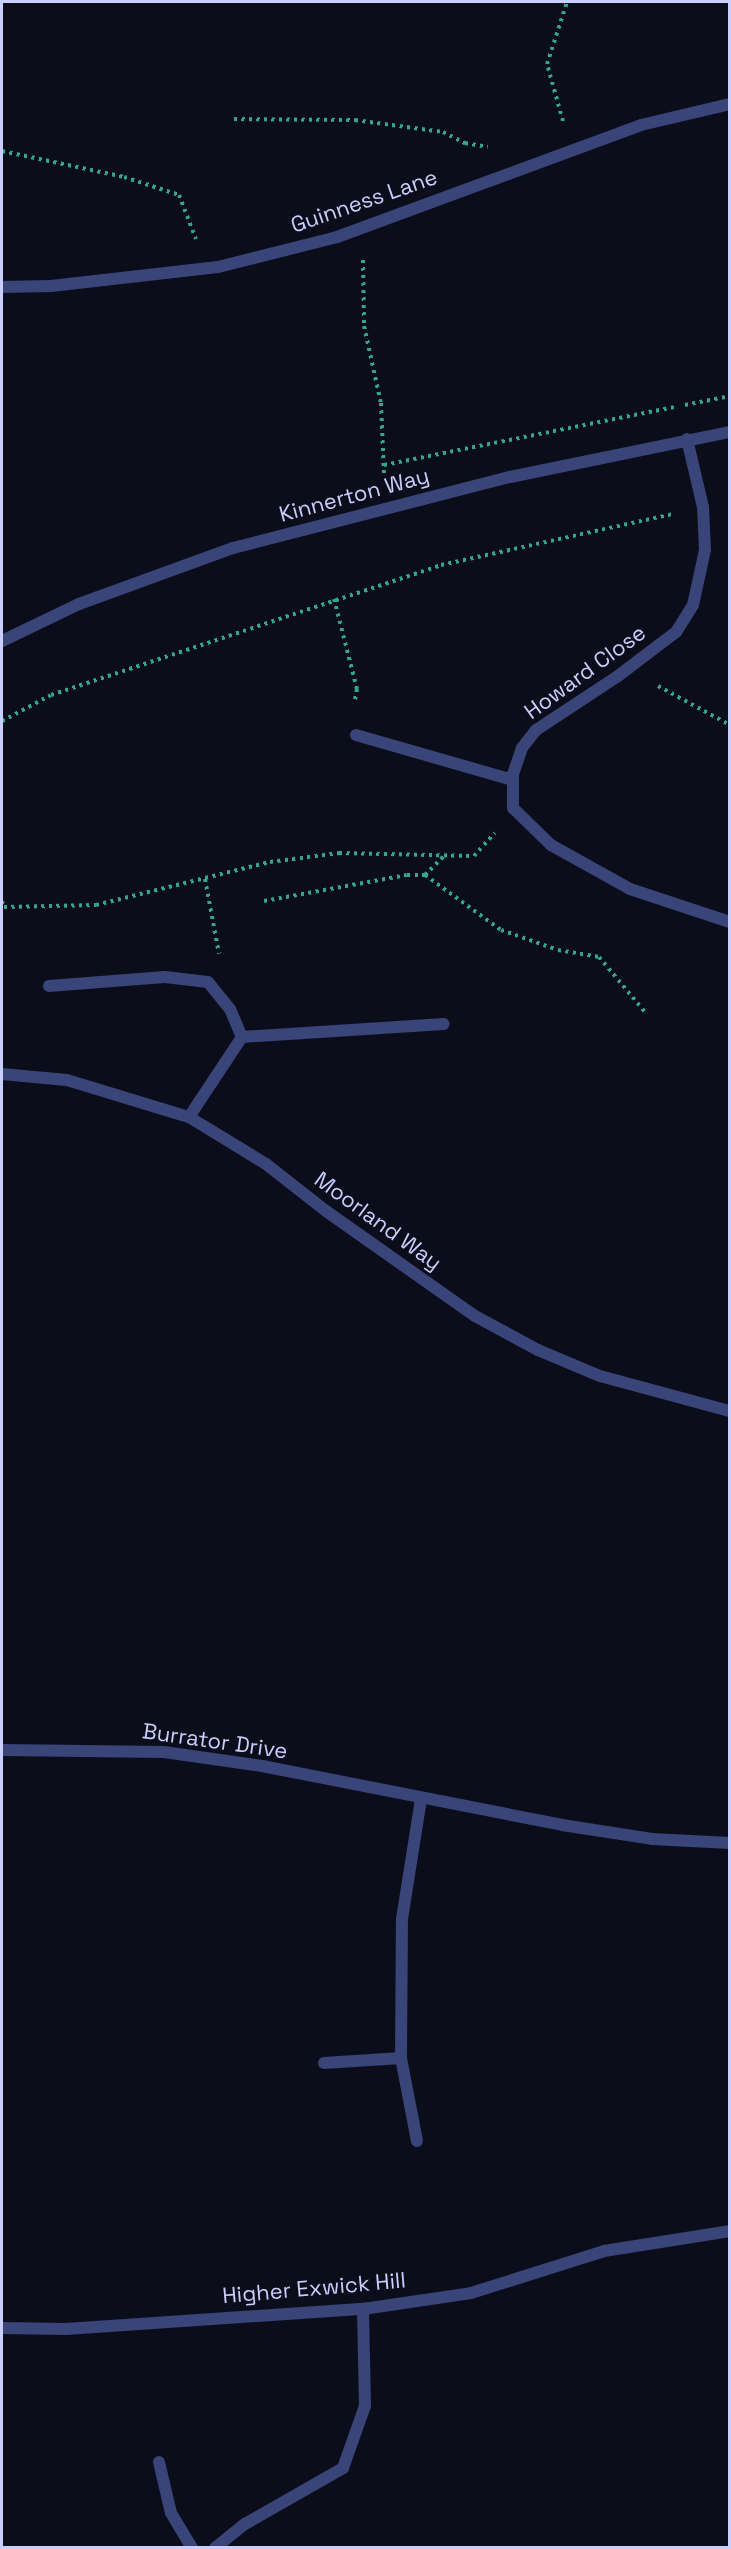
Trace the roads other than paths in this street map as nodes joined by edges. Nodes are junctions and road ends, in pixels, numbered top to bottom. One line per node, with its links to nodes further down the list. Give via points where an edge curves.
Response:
1 (729, 104): 2 (street, Guinness Lane, via 641,125 362,227 218,267 51,286)
2 (2, 287)
3 (729, 432): 4 (street, Kinnerton Way)
4 (687, 439): 5 (street, Kinnerton Way, via 386,507 233,548 79,604); 7 (street, Howard Close, via 703,507 705,550 693,604 676,632 536,730 522,748)
5 (2, 641)
6 (356, 735): 7 (street)
7 (513, 780): 8 (street, Howard Close, via 513,808 551,845 630,889)
8 (729, 922)
9 (49, 986): 11 (street, via 165,977 208,982 230,1009)
10 (444, 1024): 11 (street)
11 (242, 1037): 13 (street)
12 (2, 1074): 13 (street, Moorland Way, via 67,1080)
13 (189, 1117): 14 (street, Moorland Way, via 266,1164 475,1316 538,1350 600,1376)
14 (729, 1411)
15 (2, 1750): 16 (street, Burrator Drive, via 164,1752 262,1766)
16 (420, 1799): 17 (street, Burrator Drive, via 652,1839); 18 (street, via 402,1919)
17 (729, 1843)
18 (401, 2058): 19 (street); 20 (street)
19 (324, 2063)
20 (417, 2142)
21 (729, 2231): 22 (street, Higher Exwick Hill, via 604,2251 471,2293)
22 (363, 2309): 23 (street, Higher Exwick Hill, via 66,2329); 26 (street, via 365,2406 343,2468 245,2524)
23 (2, 2328)
24 (159, 2462): 25 (street, via 171,2513)
25 (192, 2547)
26 (215, 2547)

